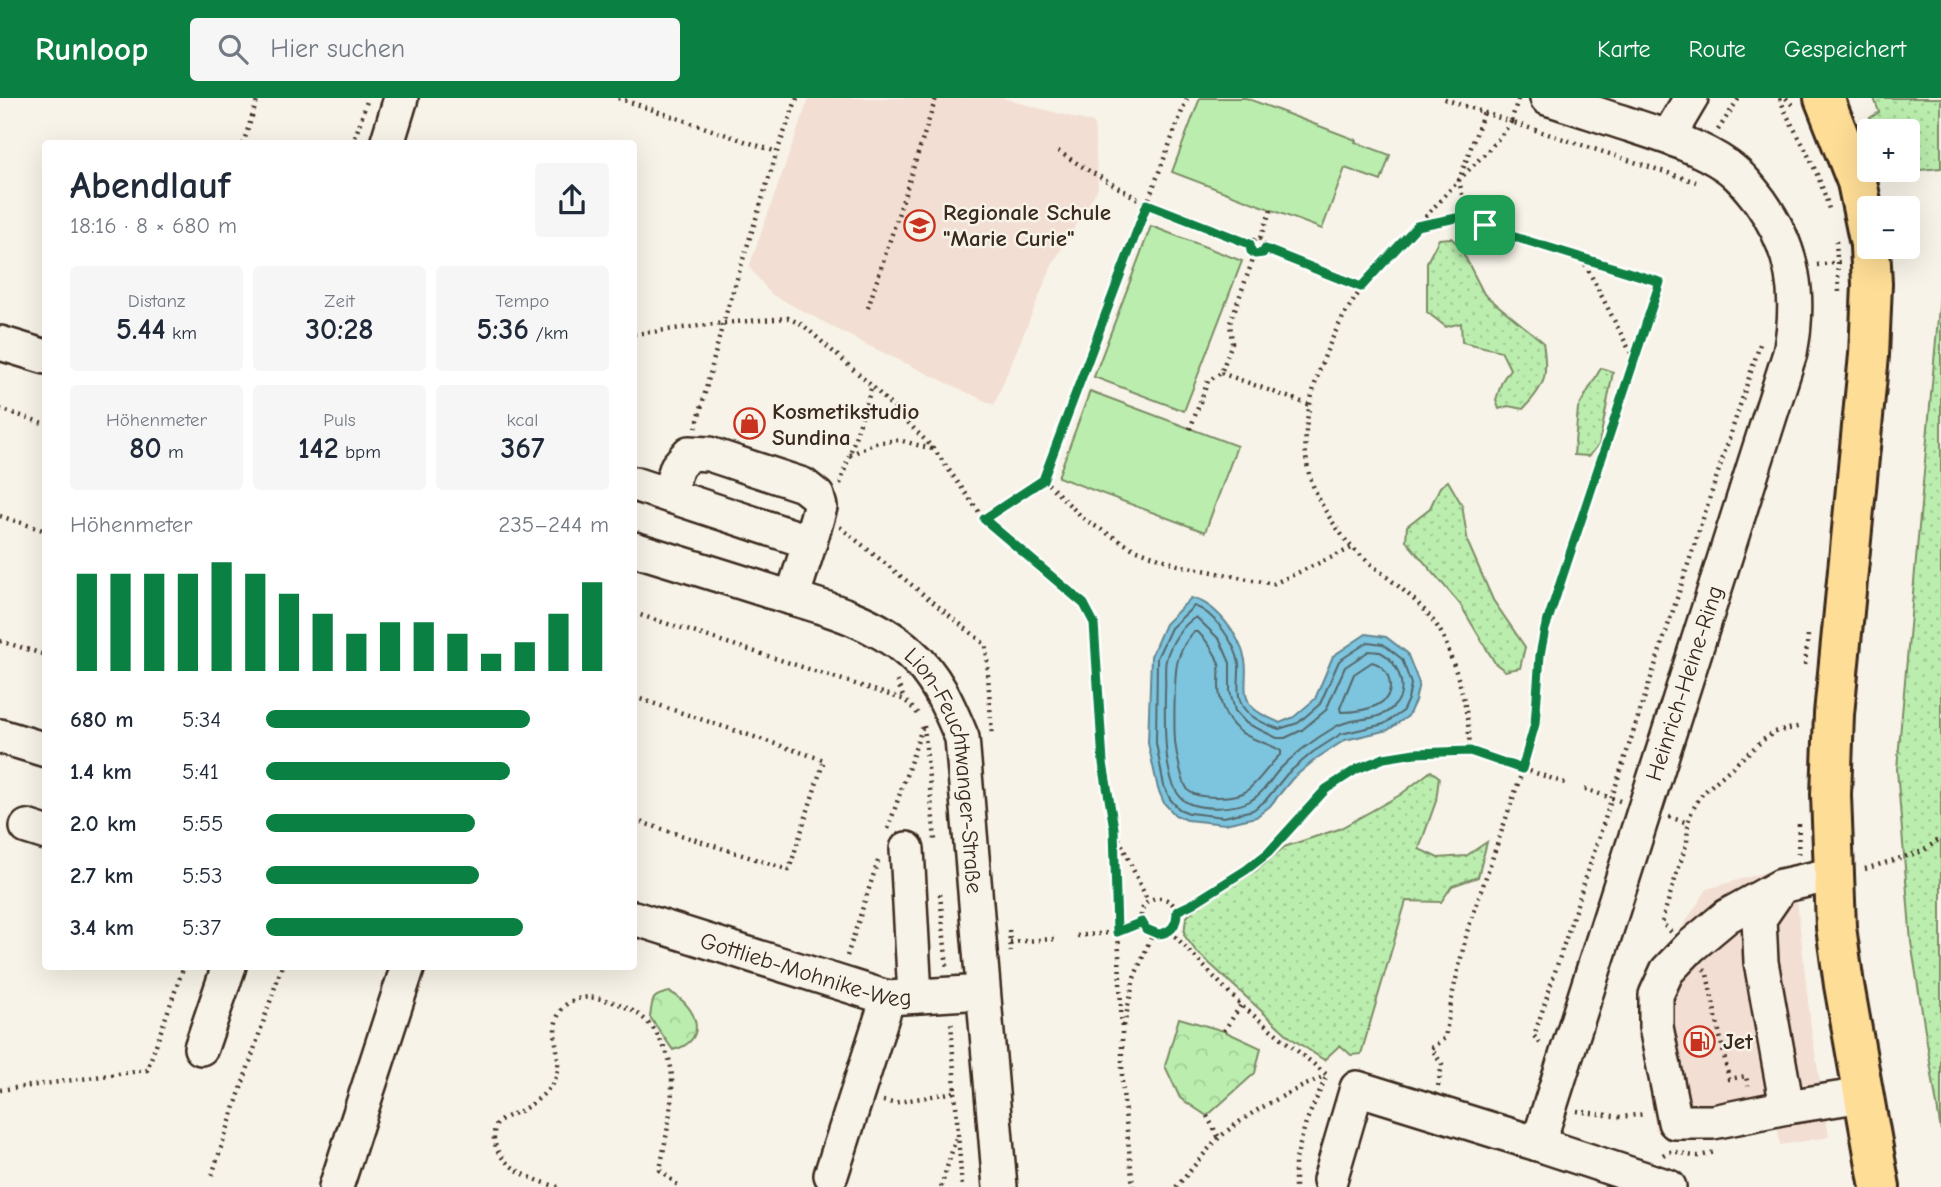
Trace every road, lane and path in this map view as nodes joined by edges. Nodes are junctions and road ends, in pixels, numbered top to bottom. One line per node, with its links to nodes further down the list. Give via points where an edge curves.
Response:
1 (258, 98): 19 (path)
2 (368, 98): 20 (path)
3 (401, 98): 21 (street)
4 (618, 98): 23 (path)
5 (797, 98): 23 (path)
6 (936, 98): 38 (path)
7 (1187, 98): 27 (path)
8 (1442, 98): 14 (path)
9 (1464, 98): 14 (path)
10 (1519, 98): 17 (path)
11 (1547, 98): 18 (street, Heinrich-Heine-Ring)
12 (1691, 98): 18 (street)
13 (1786, 98): 15 (path)
14 (1462, 104): 16 (path)
15 (1815, 104): 26 (main road, via 1844,146)
16 (1484, 112): 17 (path); 24 (path)
17 (1511, 122): 24 (path); 25 (path)
18 (1668, 137): 76 (street, Heinrich-Heine-Ring, via 1728,166 1753,192 1787,251 1796,311 1790,353)
19 (244, 140)
20 (354, 140)
21 (388, 140)
22 (1058, 151): 27 (path)
23 (777, 152): 39 (path)
24 (1459, 180): 29 (path); 30 (path)
25 (1697, 183)
26 (1860, 196)
27 (1147, 204): 32 (path); 53 (path)
28 (1271, 210): 31 (path)
29 (1471, 215): 30 (path); 35 (path, via 1505,234)
30 (1417, 226): 37 (path)
31 (1260, 238): 32 (path); 33 (path)
32 (1250, 244): 34 (path)
33 (1265, 249): 34 (path); 37 (path)
34 (1255, 254): 45 (path, via 1230,323 1232,343)
35 (1582, 258): 44 (path); 44 (path, via 1660,282)
36 (1870, 259): 81 (main road, via 1869,355 1834,714 1831,795)
37 (1361, 287): 46 (path, via 1330,342)
38 (868, 309)
39 (723, 323): 41 (path); 50 (path, via 788,318 803,325); 51 (path)
40 (1764, 331): 75 (path)
41 (637, 334)
42 (0, 342): 43 (street)
43 (42, 356)
44 (1634, 360): 72 (path, via 1545,629 1535,724)
45 (1221, 373): 46 (path); 49 (path, via 1208,381)
46 (1310, 405): 61 (path, via 1306,447 1310,477 1327,514)
47 (0, 410): 48 (path)
48 (42, 423)
49 (1190, 429)
50 (934, 449): 52 (path, via 899,440 875,443); 57 (path)
51 (689, 453): 55 (street, via 677,467); 60 (street, via 709,454 803,485 817,496 820,507)
52 (850, 456)
53 (1043, 480): 57 (path); 61 (path, via 1085,520 1132,548 1178,565 1273,583)
54 (637, 485): 55 (street)
55 (667, 495): 60 (street)
56 (0, 516): 59 (path)
57 (984, 519): 78 (path, via 1084,604 1094,623 1103,763)
58 (840, 527): 66 (path)
59 (42, 530)
60 (810, 542): 63 (street)
61 (1352, 548): 71 (path, via 1407,593 1440,630 1462,691)
62 (637, 549): 63 (street, Lion-Feuchtwanger-Straße)
63 (792, 598): 98 (street, Lion-Feuchtwanger-Straße, via 874,628 909,651 932,676 950,708 962,738)
64 (637, 614): 80 (path, via 905,699 924,721)
65 (0, 641): 67 (path)
66 (986, 645)
67 (42, 654)
68 (637, 698): 77 (path, via 824,760 789,870)
69 (0, 736): 70 (street)
70 (42, 749)
71 (1470, 751): 72 (path); 85 (path, via 1415,753 1357,769 1326,789 1268,853)
72 (1522, 769): 73 (path); 112 (path, via 1467,932 1445,1038 1432,1048 1442,1064)
73 (1565, 783)
74 (1585, 789): 75 (path)
75 (1611, 798): 76 (path); 104 (path, via 1534,1036)
76 (1644, 809): 113 (street, Heinrich-Heine-Ring)
77 (637, 821)
78 (1114, 828): 84 (path); 89 (path)
79 (1941, 838): 81 (path, via 1923,851)
80 (921, 847): 100 (street)
81 (1848, 872): 83 (street); 109 (main road, via 1836,927)
82 (939, 886): 99 (path)
83 (1782, 886): 111 (street, via 1759,919 1761,962); 114 (street, via 1727,916 1667,971 1656,995 1656,1027)
84 (1148, 902): 85 (path, via 1165,899); 87 (path)
85 (1177, 911): 88 (path)
86 (637, 919): 100 (street, Gottlieb-Mohnike-Weg)
87 (1142, 922): 89 (path); 90 (path)
88 (1170, 931): 90 (path); 101 (path)
89 (1117, 932): 91 (path); 103 (path)
90 (1153, 933): 103 (path, via 1134,978)
91 (1077, 936)
92 (1054, 939): 93 (path)
93 (1010, 942)
94 (183, 970): 107 (path, via 147,1070)
95 (228, 970): 105 (street)
96 (281, 970): 119 (path)
97 (407, 970): 122 (street)
98 (983, 992): 99 (street, Gottlieb-Mohnike-Weg); 127 (street, Lion-Feuchtwanger-Straße)
99 (950, 995): 100 (street, Gottlieb-Mohnike-Weg); 108 (path)
100 (901, 997): 120 (street)
101 (1241, 1005): 102 (path); 106 (path)
102 (1224, 1031)
103 (1122, 1033): 128 (path, via 1122,1083)
104 (1543, 1046)
105 (201, 1048)
106 (1327, 1075): 117 (path, via 1282,1096); 130 (path, via 1306,1122 1295,1163)
107 (0, 1090)
108 (955, 1092): 110 (path, via 893,1103); 116 (path)
109 (1864, 1094): 111 (street); 132 (main road)
110 (871, 1099)
111 (1787, 1107): 114 (street, via 1713,1122 1675,1122)
112 (1430, 1110): 118 (street); 121 (street, via 1357,1088)
113 (1549, 1110): 114 (path, via 1621,1117); 118 (street, Heinrich-Heine-Ring)
114 (1673, 1111)
115 (1207, 1116): 117 (path)
116 (957, 1133): 125 (path); 126 (path)
117 (1219, 1138): 129 (path)
118 (1538, 1144): 131 (street)
119 (212, 1175)
120 (831, 1175)
121 (1330, 1180)
122 (336, 1187)
123 (558, 1187): 124 (path, via 531,1179 507,1163 495,1147 494,1130 499,1121 542,1095 554,1080 558,1069 554,1027 560,1011 570,1001 586,997 630,1009 648,1022 661,1041 670,1061 672,1088 660,1170)
124 (680, 1187)
125 (941, 1187)
126 (962, 1187)
127 (1000, 1187)
128 (1133, 1187)
129 (1176, 1187)
130 (1295, 1187)
131 (1669, 1187)
132 (1880, 1187)

